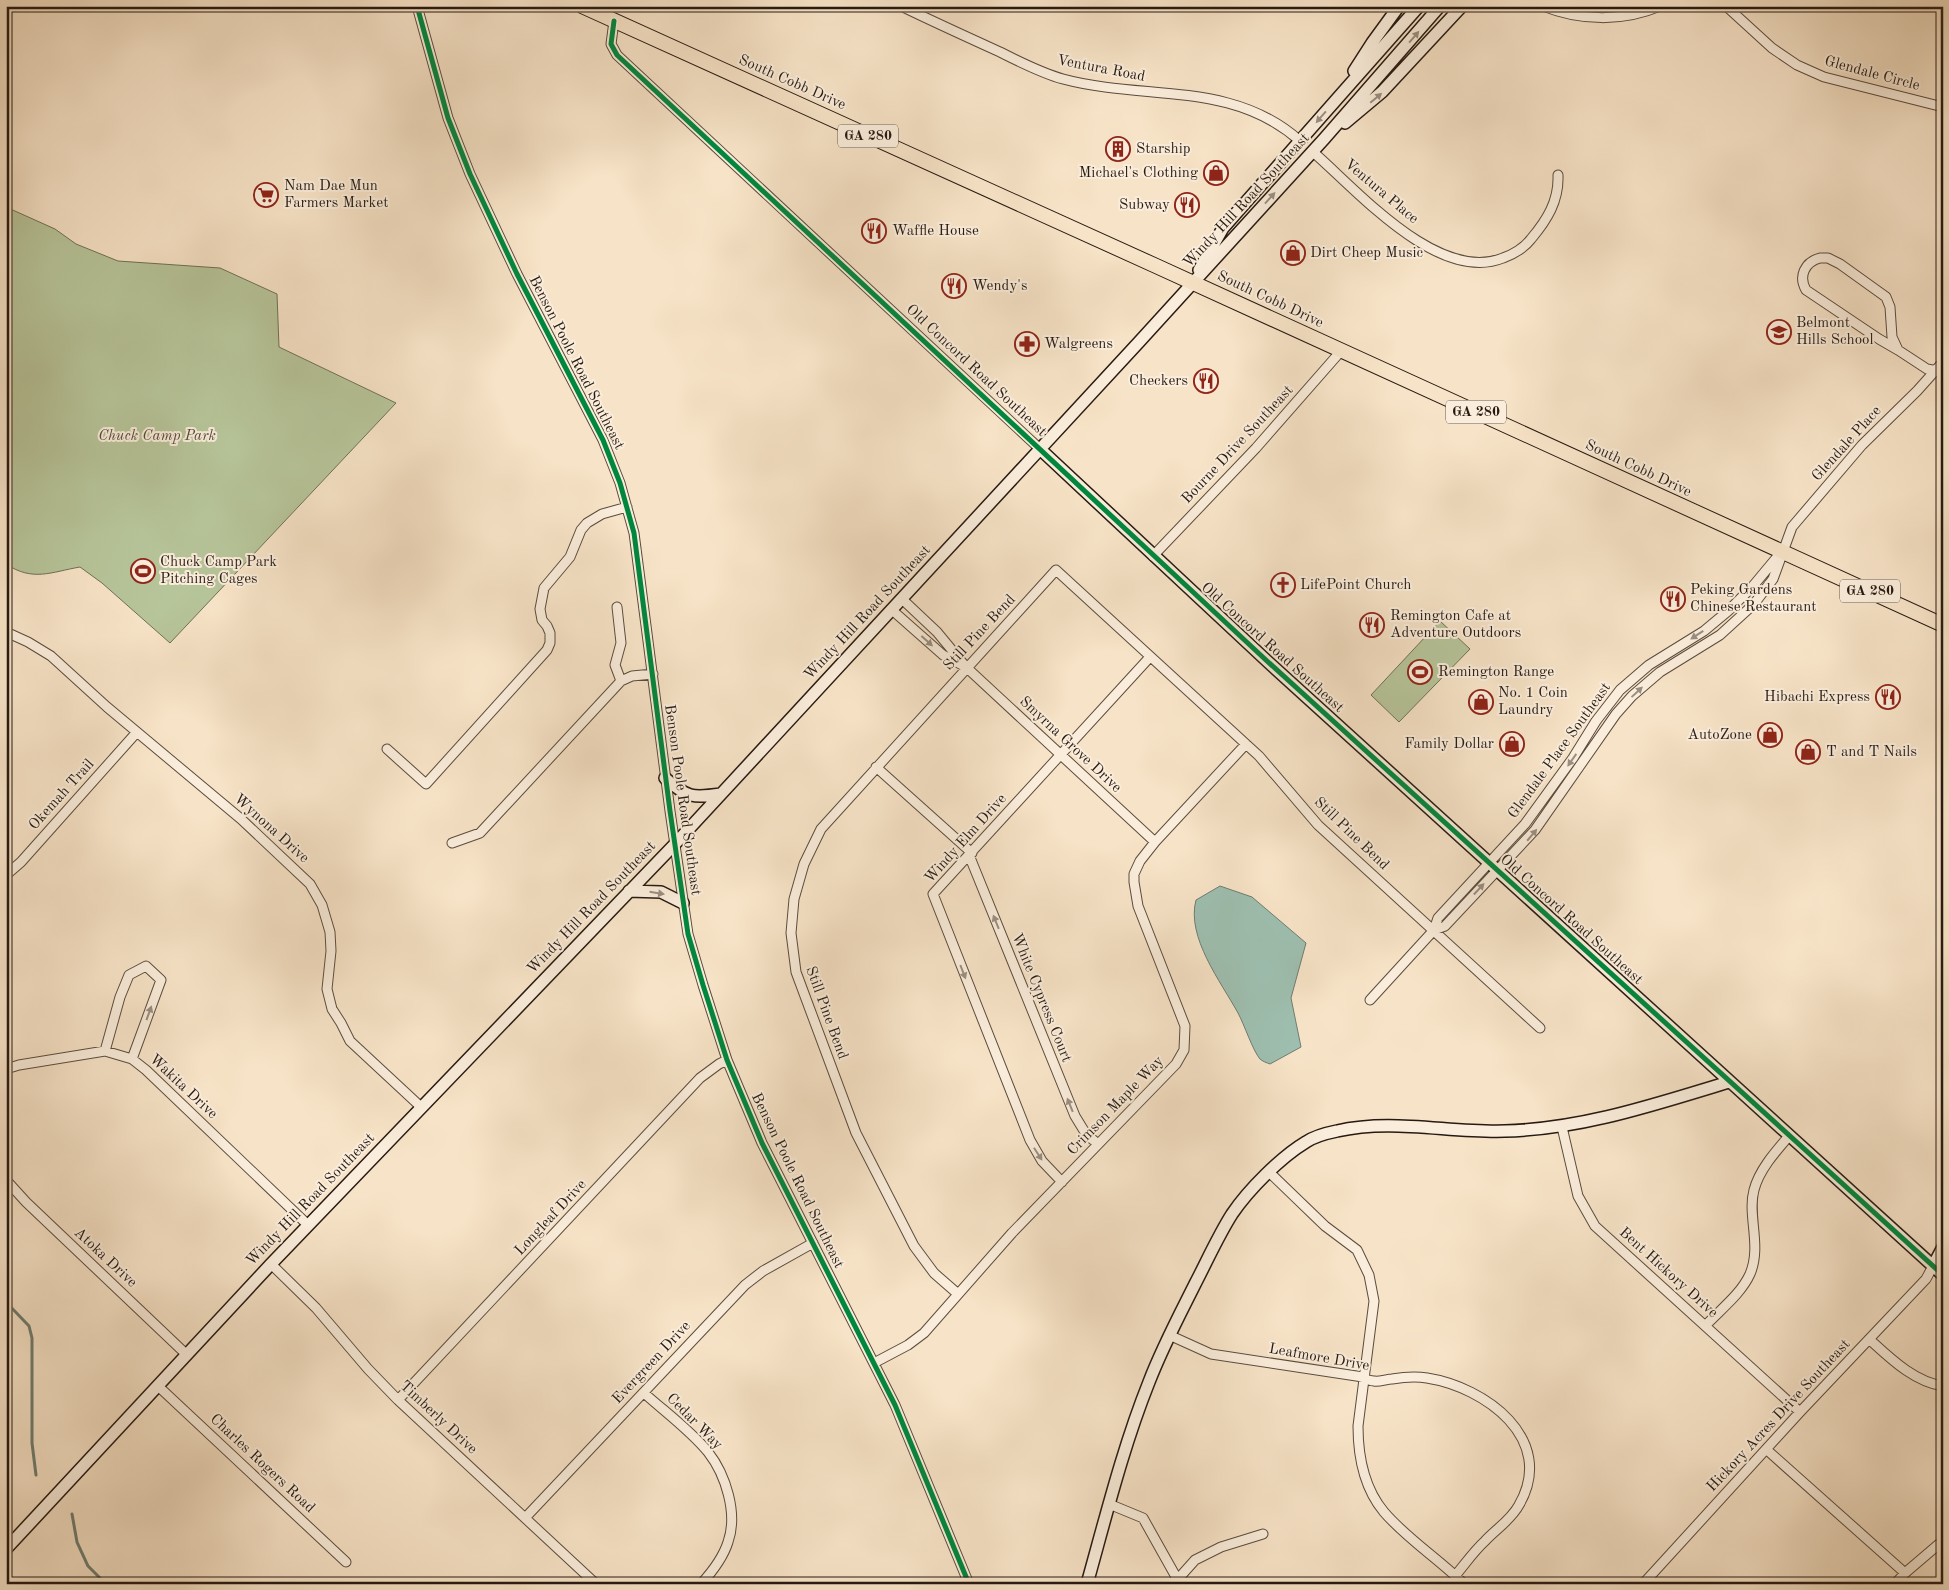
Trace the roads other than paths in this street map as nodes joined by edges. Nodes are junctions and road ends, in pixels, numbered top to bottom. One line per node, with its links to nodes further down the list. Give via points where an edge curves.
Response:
1 (417, 6): 24 (street, Benson Poole Road Southeast, via 448,118 470,174 603,440)
2 (582, 6): 11 (main road, South Cobb Drive / GA 280)
3 (901, 6): 15 (street, Ventura Road, via 1062,79 1231,103 1273,120)
4 (1399, 6): 12 (main road, Windy Hill Road Southeast)
5 (1419, 6): 12 (main road, Windy Hill Road Southeast)
6 (1440, 6): 14 (main road, Windy Hill Road Southeast, one-way to 6)
7 (1462, 6): 14 (main road, Windy Hill Road Southeast, one-way to 7, via 1382,92)
8 (1542, 6): 9 (street, via 1577,16 1607,18 1642,13)
9 (1660, 6)
10 (1726, 6): 13 (street, Glendale Circle, via 1772,48 1797,65 1824,77)
11 (614, 20): 18 (main road, South Cobb Drive / GA 280); 23 (street, Old Concord Road Southeast, via 611,44 617,55)
12 (1341, 93): 15 (main road, Windy Hill Road Southeast, one-way to 15)
13 (1943, 107)
14 (1324, 140): 16 (main road, Windy Hill Road Southeast)
15 (1300, 141): 18 (main road, Windy Hill Road Southeast, via 1223,228)
16 (1313, 152): 17 (street, Ventura Place, via 1392,223 1440,253 1470,263 1497,261 1529,242 1555,202); 18 (main road, Windy Hill Road Southeast, one-way to 16)
17 (1558, 175)
18 (1193, 282): 20 (main road, South Cobb Drive / GA 280); 23 (main road, Windy Hill Road Southeast)
19 (1898, 350): 19 (street, via 1806,290 1802,283 1808,264 1814,259 1828,258 1886,297 1892,337); 22 (street, via 1927,369)
20 (1341, 352): 25 (main road, South Cobb Drive / GA 280); 26 (street, Bourne Drive Southeast, via 1256,448)
21 (1943, 362): 22 (street, Glendale Place)
22 (1939, 371): 25 (street, Glendale Place, via 1862,445 1792,527)
23 (1040, 449): 26 (main road, Old Concord Road Southeast); 27 (main road, Windy Hill Road Southeast)
24 (627, 507): 34 (street, Benson Poole Road Southeast, via 634,533); 38 (street, via 602,514 584,526 570,557 542,593 540,609 542,620 549,629 549,647 426,784)
25 (1782, 552): 30 (main road, South Cobb Drive / GA 280); 47 (street, Glendale Place Southeast, one-way to 47, via 1728,612 1649,665 1620,690); 47 (street, Glendale Place Southeast, one-way to 25, via 1535,830 1624,704 1650,680 1715,639 1745,613 1773,579)
26 (1153, 556): 47 (main road, Old Concord Road Southeast)
27 (902, 598): 29 (main road, Windy Hill Road Southeast); 33 (street, Smyrna Grove Drive, via 937,632)
28 (618, 607): 35 (street, via 621,643 614,665)
29 (892, 610): 33 (street, Smyrna Grove Drive, one-way to 33, via 943,655); 42 (main road, Windy Hill Road Southeast)
30 (1943, 625)
31 (6, 632): 36 (street, Wynona Drive, via 51,656)
32 (1150, 657): 33 (street, Still Pine Bend, via 1056,570); 37 (street, Still Pine Bend); 39 (street, Windy Elm Drive)
33 (966, 668): 39 (street, Smyrna Grove Drive); 40 (street, Still Pine Bend)
34 (653, 674): 35 (street, via 632,676); 41 (street, Benson Poole Road Southeast)
35 (621, 681): 44 (street, via 480,833)
36 (137, 732): 48 (street, Okemah Trail); 61 (street, Wynona Drive, via 241,819 310,884 322,906 330,932 327,989 332,1009 350,1041)
37 (1246, 744): 43 (street, Crimson Maple Way); 53 (street, Still Pine Bend, via 1318,825)
38 (387, 749)
39 (1061, 755): 43 (street, Smyrna Grove Drive); 46 (street, Windy Elm Drive)
40 (876, 766): 46 (street); 74 (street, Still Pine Bend, via 821,829 804,864 792,915 794,962 856,1133 914,1246 934,1274)
41 (665, 778): 42 (main road, via 690,796); 45 (street, Benson Poole Road Southeast)
42 (721, 794): 45 (main road, Windy Hill Road Southeast)
43 (1155, 842): 64 (street, Crimson Maple Way, via 1136,868 1134,890 1182,1019 1186,1043 1176,1064)
44 (452, 843)
45 (674, 845): 49 (main road, Windy Hill Road Southeast); 51 (street, Benson Poole Road Southeast)
46 (970, 854): 64 (street, White Cypress Court, one-way to 46, via 1083,1130 1075,1116); 67 (street, Windy Elm Drive, one-way to 67, via 933,894 1030,1140 1042,1161)
47 (1494, 866): 50 (street); 52 (street, one-way to 47); 60 (main road, Old Concord Road Southeast)
48 (6, 875)
49 (630, 891): 51 (main road, one-way to 51, via 661,892); 61 (main road, Windy Hill Road Southeast)
50 (1457, 896): 52 (street); 53 (street, via 1438,918)
51 (683, 903): 58 (street, Benson Poole Road Southeast, via 688,934)
52 (1465, 904): 53 (street, via 1445,926)
53 (1434, 930): 54 (street); 55 (street, Still Pine Bend)
54 (1370, 1000)
55 (1540, 1028)
56 (105, 1051): 57 (street, Wakita Drive); 57 (street, one-way to 56, via 161,980 146,966 129,975); 59 (street, Wakita Drive)
57 (132, 1059): 68 (street, Wakita Drive)
58 (727, 1060): 69 (street, Benson Poole Road Southeast, via 762,1143); 84 (street, Longleaf Drive, via 700,1078)
59 (6, 1069)
60 (1730, 1082): 62 (main road, via 1662,1103); 63 (main road, Old Concord Road Southeast)
61 (421, 1107): 68 (main road, Windy Hill Road Southeast)
62 (1562, 1127): 65 (main road, via 1487,1132 1399,1126 1353,1128 1306,1141); 75 (street, Bent Hickory Drive, via 1578,1196 1594,1226)
63 (1790, 1136): 72 (main road, Old Concord Road Southeast); 75 (street, via 1764,1169 1753,1192 1754,1262 1750,1273 1744,1286)
64 (1098, 1144): 67 (street, Crimson Maple Way)
65 (1269, 1172): 76 (main road, via 1233,1212); 80 (street, via 1325,1226 1357,1250 1369,1276 1374,1301)
66 (6, 1180): 78 (street, Atoka Drive)
67 (1062, 1182): 74 (street, Crimson Maple Way)
68 (308, 1225): 71 (main road, Windy Hill Road Southeast)
69 (813, 1243): 79 (street, Benson Poole Road Southeast); 83 (street, Evergreen Drive, via 745,1285)
70 (1943, 1247): 72 (main road)
71 (271, 1264): 78 (main road, Windy Hill Road Southeast); 84 (street, Timberly Drive, via 316,1308)
72 (1933, 1266): 73 (main road, Old Concord Road Southeast); 77 (street, Hickory Acres Drive Southeast, via 1926,1279)
73 (1943, 1276)
74 (958, 1294): 79 (street, Crimson Maple Way, via 917,1339)
75 (1705, 1326): 85 (street, Bent Hickory Drive)
76 (1170, 1335): 80 (street, Leafmore Drive, via 1210,1354); 87 (main road, via 1141,1403)
77 (1869, 1339): 82 (street, via 1896,1364 1930,1383); 85 (street, Hickory Acres Drive Southeast)
78 (187, 1355): 81 (main road, Windy Hill Road Southeast)
79 (874, 1363): 98 (street, Benson Poole Road Southeast, via 895,1405)
80 (1363, 1377): 94 (street, via 1358,1441 1369,1486 1384,1512); 94 (street, Leafmore Drive, via 1374,1382 1411,1376 1456,1386 1496,1407 1525,1442 1529,1477 1519,1506)
81 (158, 1386): 91 (main road, Windy Hill Road Southeast); 92 (street, Charles Rogers Road)
82 (1943, 1386)
83 (644, 1393): 88 (street, Evergreen Drive); 97 (street, Cedar Way, via 698,1442 723,1479 730,1517 728,1541 714,1568)
84 (398, 1400): 88 (street, Timberly Drive)
85 (1800, 1412): 86 (street, Hickory Acres Drive Southeast)
86 (1767, 1450): 93 (street); 101 (street, Hickory Acres Drive Southeast)
87 (1109, 1504): 95 (street, via 1143,1518); 99 (main road)
88 (525, 1518): 96 (street, Timberly Drive)
89 (1263, 1534): 95 (street, via 1221,1547 1196,1560)
90 (1939, 1544): 93 (street)
91 (6, 1548)
92 (346, 1562)
93 (1905, 1573): 102 (street)
94 (1456, 1576): 100 (street)
95 (1179, 1581)
96 (596, 1584)
97 (701, 1584)
98 (969, 1584)
99 (1087, 1584)
100 (1464, 1584)
101 (1643, 1584)
102 (1895, 1584)

